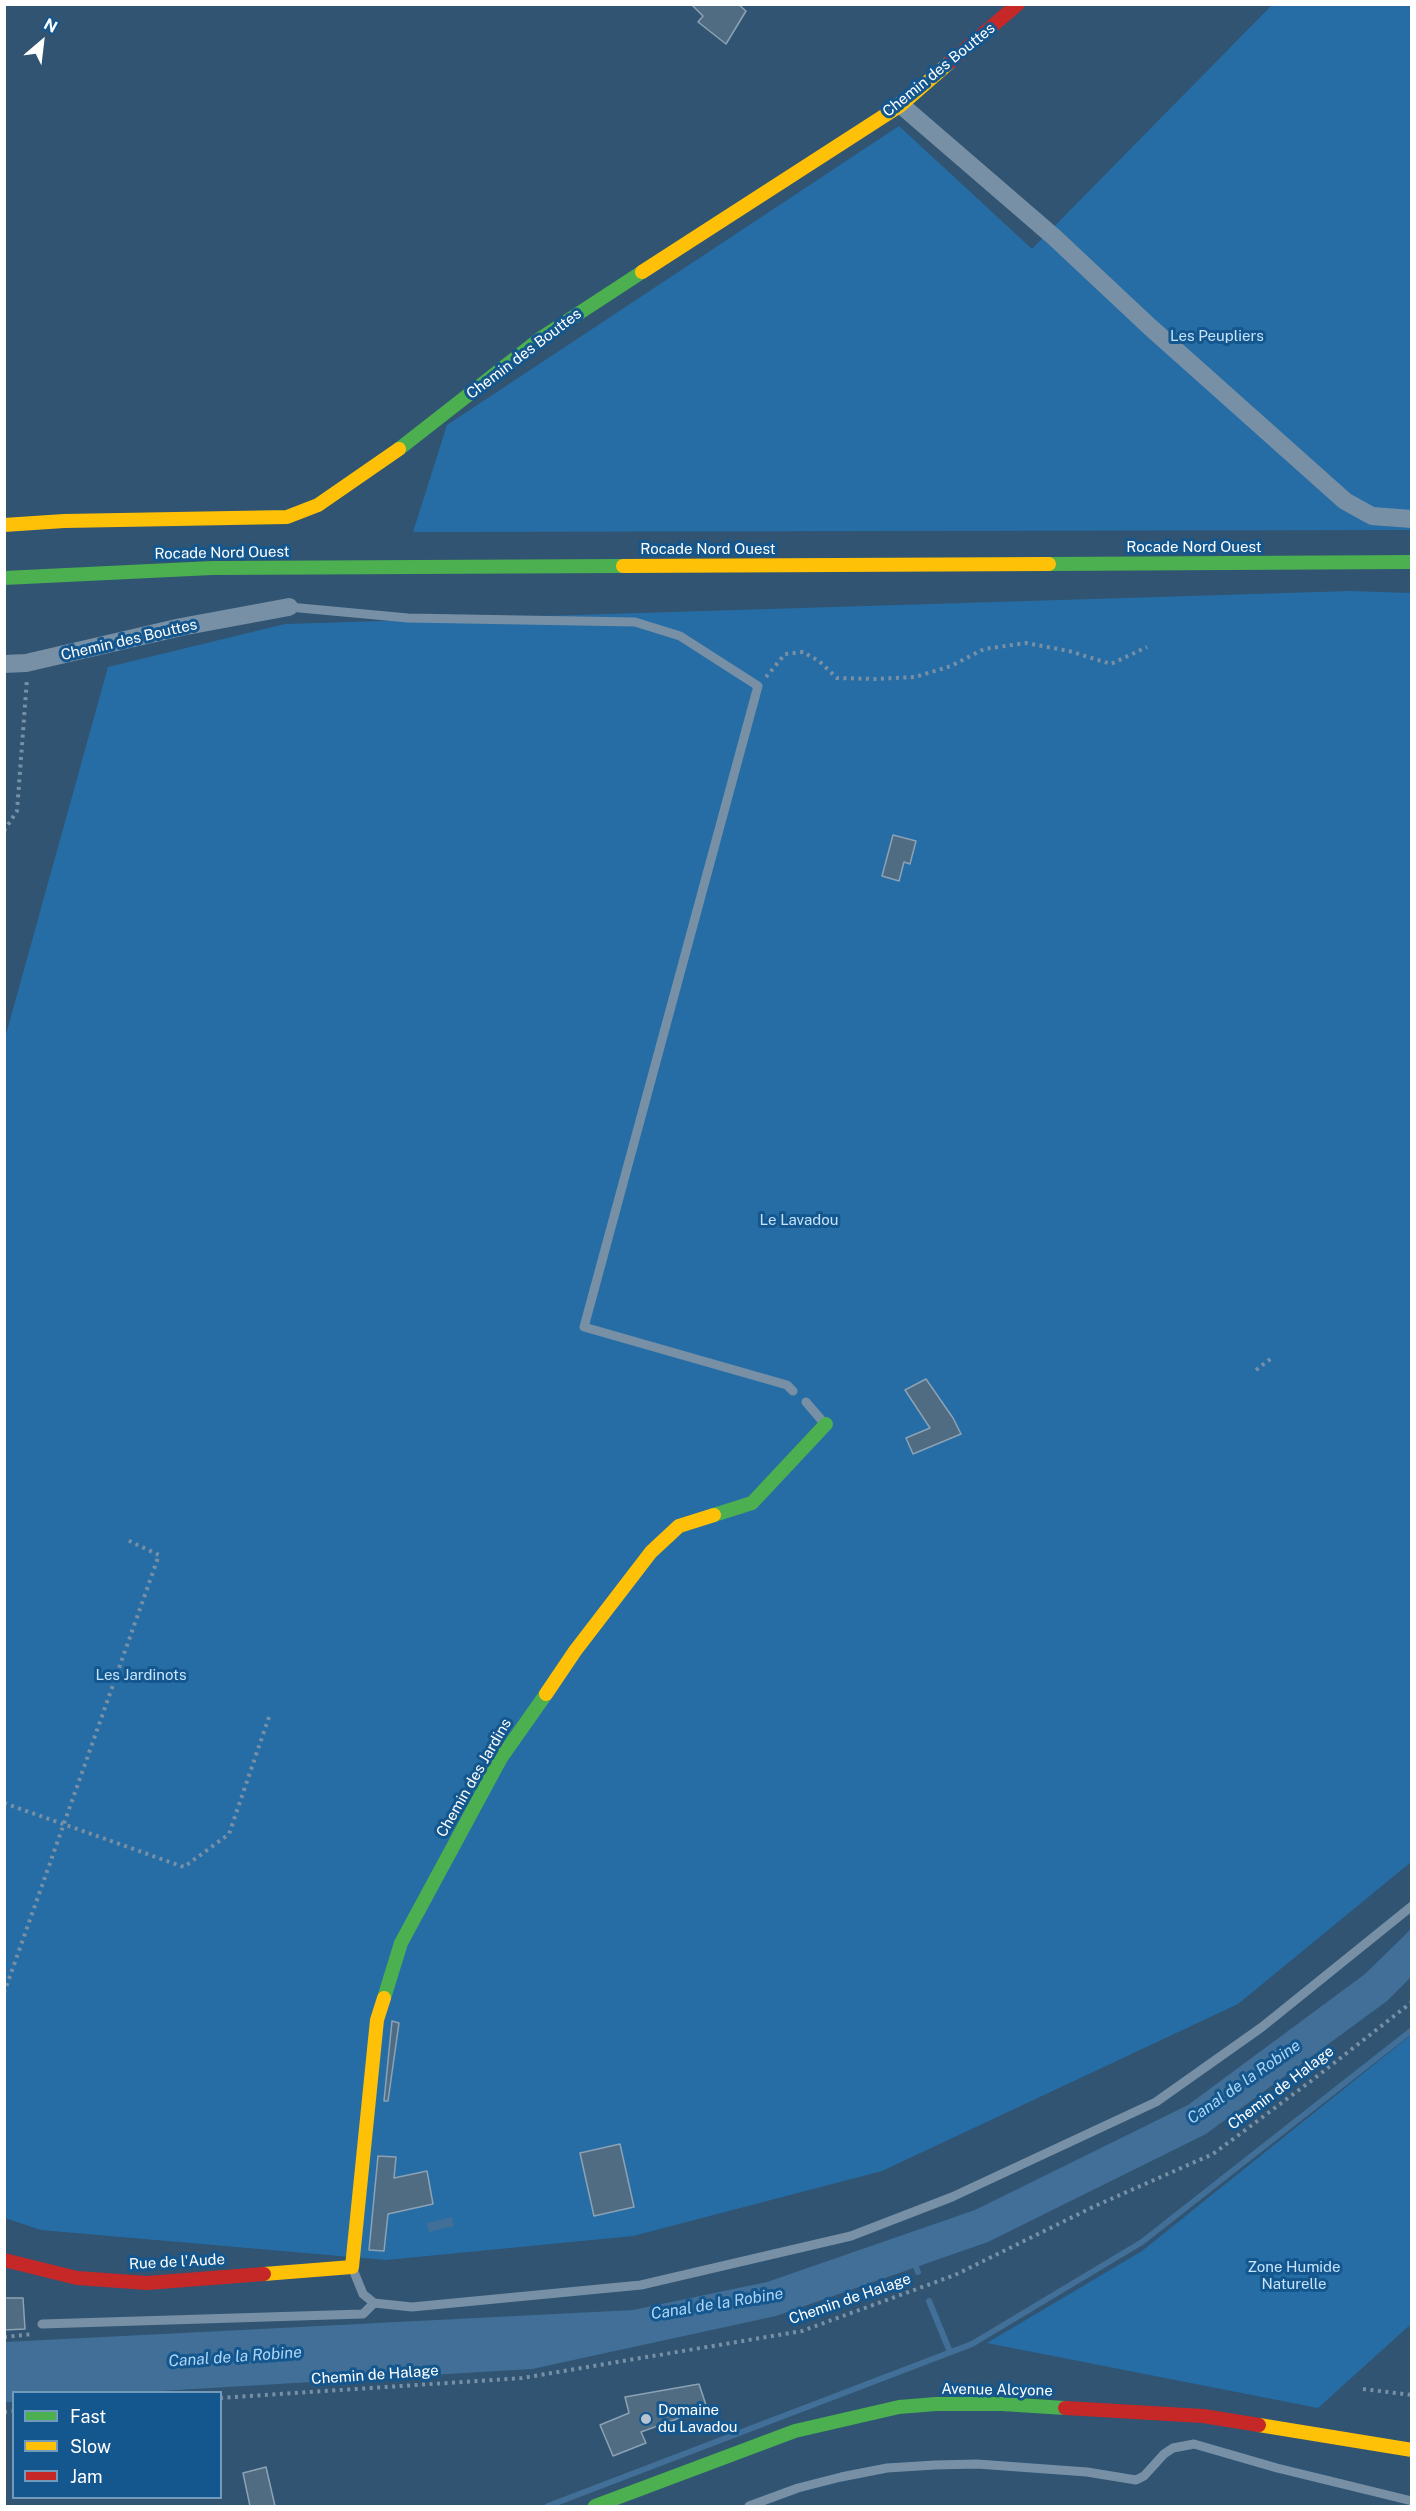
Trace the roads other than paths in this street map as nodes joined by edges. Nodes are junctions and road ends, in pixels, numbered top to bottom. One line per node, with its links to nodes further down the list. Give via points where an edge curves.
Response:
1 (1018, 4): 2 (street, Chemin des Bouttes)
2 (901, 105): 3 (street, via 1054,237 1345,501 1372,516); 4 (street, Chemin des Bouttes, via 541,338 408,443 318,505 287,517)
3 (1412, 519)
4 (4, 525)
5 (1412, 562): 6 (street, Rocade Nord Ouest, via 224,568)
6 (4, 578)
7 (289, 607): 8 (street, Chemin des Bouttes, via 26,663); 9 (lane, via 408,618 634,622 680,636 758,686 584,1326 787,1385)
8 (4, 664)
9 (794, 1391)
10 (807, 1402): 11 (lane)
11 (826, 1424): 14 (street, Chemin des Jardins, via 752,1503 679,1526 651,1552 575,1651 501,1758 401,1942 376,2020)
12 (1412, 1906): 15 (lane, via 1262,2026 1156,2102 952,2197 851,2236 641,2285 412,2307)
13 (4, 2260): 14 (street, Rue de l'Aude, via 77,2278 147,2283)
14 (352, 2267): 15 (lane, via 363,2294)
15 (375, 2303): 16 (lane, via 363,2314)
16 (42, 2324)
17 (1412, 2450): 19 (street, Avenue Alcyone, via 1203,2416 936,2404 889,2409 795,2431)
18 (1412, 2501): 20 (lane, via 1194,2444 1173,2448 1140,2480 977,2464 888,2468 798,2488)
19 (595, 2506)
20 (749, 2506)

